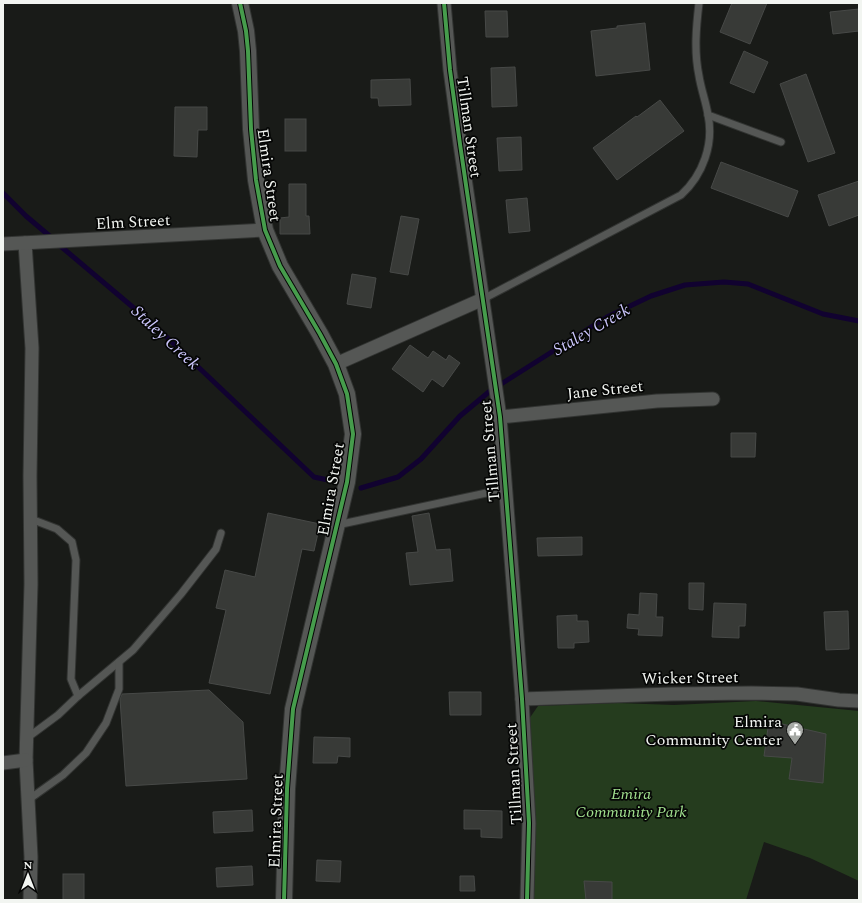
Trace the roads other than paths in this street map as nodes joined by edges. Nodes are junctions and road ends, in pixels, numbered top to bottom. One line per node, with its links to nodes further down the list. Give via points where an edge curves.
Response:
1 (240, 3): 6 (street, Elmira Street, via 248,51 256,180)
2 (444, 3): 9 (street, Tillman Street, via 457,122)
3 (699, 3): 4 (lane, via 695,45 698,76)
4 (708, 115): 5 (lane); 9 (lane, via 710,126 706,158 691,186 681,195)
5 (781, 142)
6 (265, 230): 7 (street, Elm Street); 10 (street, Elmira Street, via 280,266)
7 (25, 243): 8 (street, Elm Street); 14 (street, via 32,348)
8 (3, 244)
9 (484, 299): 10 (street); 12 (street, Tillman Street)
10 (336, 364): 15 (street, Elmira Street, via 347,394 353,434 347,482)
11 (713, 398): 12 (street, Jane Street)
12 (500, 417): 13 (street, Tillman Street)
13 (504, 489): 15 (lane); 19 (street, Tillman Street)
14 (31, 519): 18 (lane, via 57,529 72,542 76,560 72,679); 21 (street)
15 (337, 526): 26 (street, Elmira Street, via 293,709 287,789)
16 (221, 533): 17 (lane, via 216,549 181,594 134,650)
17 (119, 662): 18 (lane); 24 (lane, via 119,689 106,723 86,753 63,775)
18 (78, 696): 21 (lane, via 58,716)
19 (522, 699): 20 (street, Wicker Street, via 751,693 797,694); 27 (street, Tillman Street, via 529,823)
20 (859, 701)
21 (26, 738): 22 (street)
22 (26, 760): 23 (street); 24 (street)
23 (3, 763)
24 (28, 800): 25 (street)
25 (30, 900)
26 (284, 900)
27 (527, 900)

